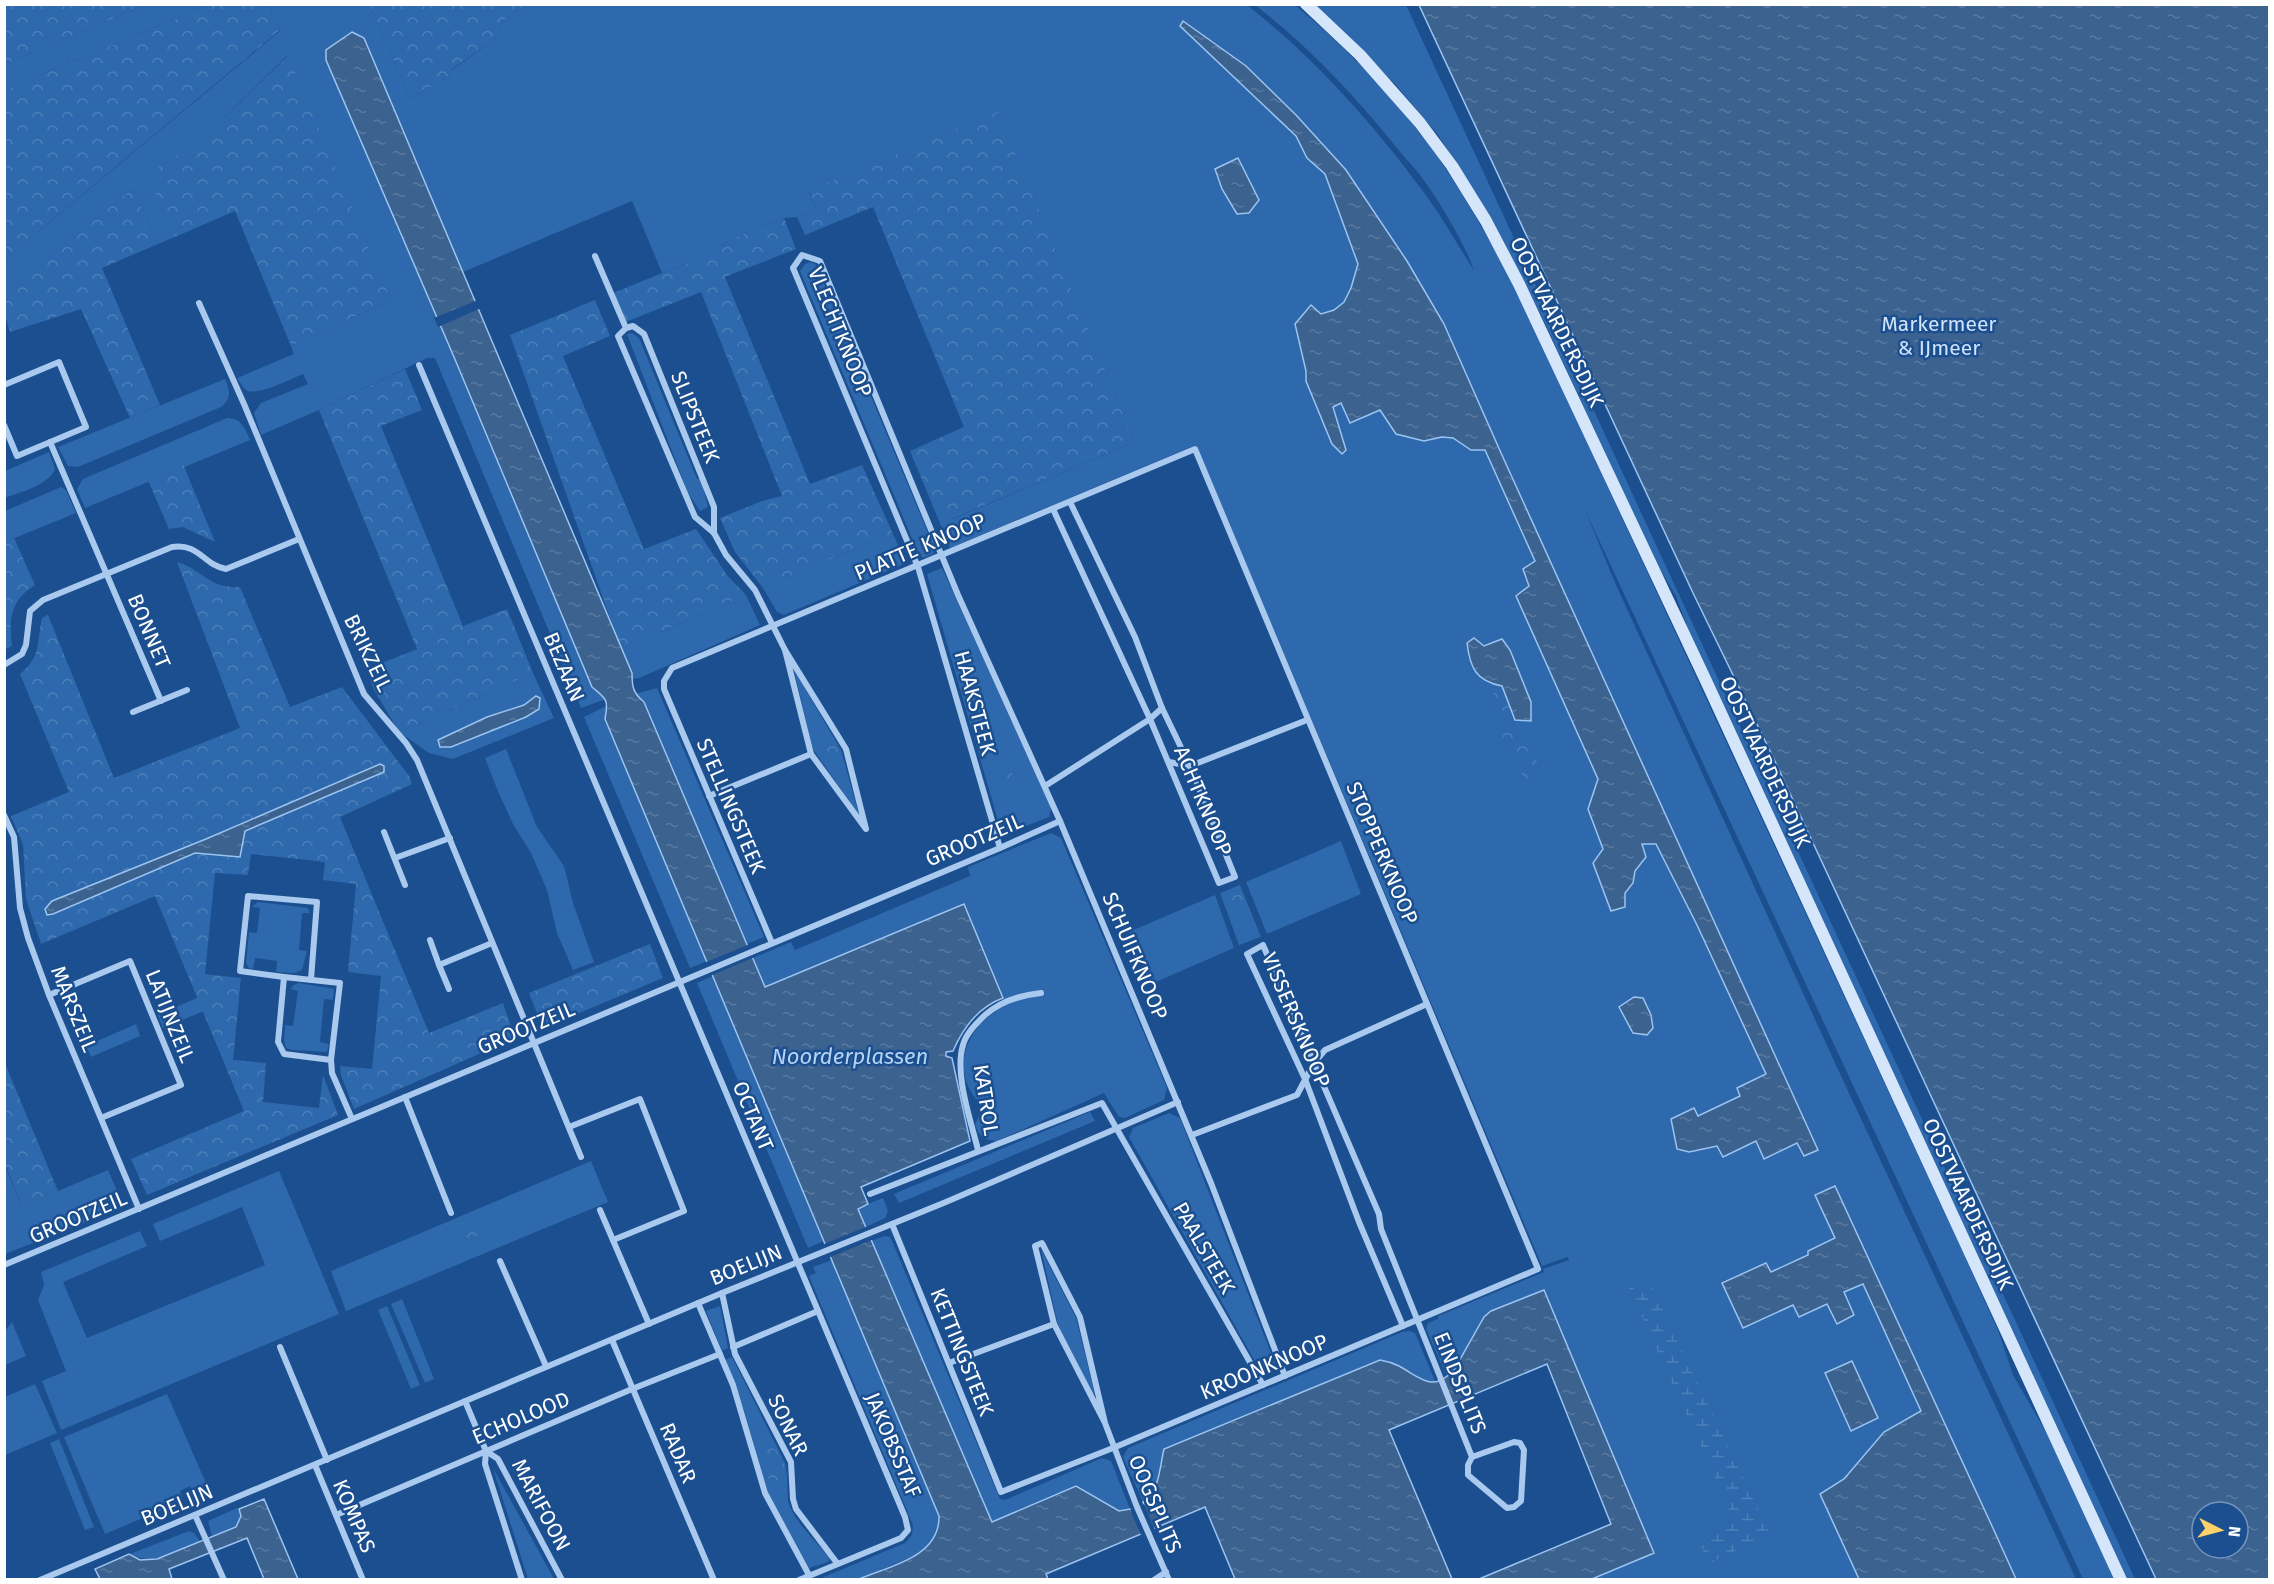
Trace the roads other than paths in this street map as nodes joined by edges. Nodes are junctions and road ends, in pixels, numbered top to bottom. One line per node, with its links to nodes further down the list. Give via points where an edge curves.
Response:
1 (1306, 4): 111 (main road, OOSTVAARDERSDIJK, via 1360,55 1420,123 1486,221 1519,284)
2 (595, 256): 4 (street, SLIPSTEEK)
3 (199, 303): 13 (street, BRIKZEIL)
4 (626, 328): 12 (street, SLIPSTEEK, via 633,327 644,334 714,507); 12 (street, SLIPSTEEK, via 618,336 694,517)
5 (419, 365): 45 (street, BEZAAN)
6 (4, 385): 8 (street, via 59,362 86,427)
7 (4, 425): 8 (street, via 17,456)
8 (50, 442): 16 (street, BONNET)
9 (1196, 449): 10 (street, PLATTE KNOOP); 26 (street, STOPPERKNOOP)
10 (1070, 502): 11 (street, PLATTE KNOOP); 23 (street, ACHTKNOOP, via 1135,637)
11 (1053, 509): 14 (street, PLATTE KNOOP); 25 (street, ACHTKNOOP)
12 (714, 533): 17 (street, SLIPSTEEK, via 726,555 755,590)
13 (299, 539): 16 (street, BONNET, via 225,569 183,546); 35 (street, BRIKZEIL, via 364,694 417,760)
14 (942, 555): 15 (street, PLATTE KNOOP); 15 (street, VLECHTKNOOP, via 820,261 802,255 794,268); 30 (street, SCHUIFKNOOP)
15 (918, 567): 17 (street, PLATTE KNOOP); 36 (street, HAAKSTEEK)
16 (107, 574): 19 (street, BONNET, via 36,604 30,611 22,654); 22 (street, BONNET)
17 (775, 626): 18 (street, SLIPSTEEK); 20 (street, PLATTE KNOOP, via 672,668)
18 (785, 650): 27 (street); 27 (street, via 846,749 866,830)
19 (4, 664)
20 (664, 681): 31 (street, STELLINGSTEEK)
21 (187, 690): 22 (street, BONNET)
22 (161, 701): 24 (street, BONNET)
23 (1162, 708): 25 (street); 29 (street, ACHTKNOOP)
24 (133, 712)
25 (1150, 719): 28 (street, ACHTKNOOP); 30 (street)
26 (1307, 720): 29 (street); 49 (street, STOPPERKNOOP)
27 (811, 754): 31 (street)
28 (1169, 762): 29 (street); 29 (street, ACHTKNOOP, via 1219,883 1235,877)
29 (1190, 766)
30 (1045, 786): 33 (street, SCHUIFKNOOP)
31 (709, 796): 41 (street, STELLINGSTEEK)
32 (4, 815): 48 (street, MARSZEIL, via 14,837 20,908)
33 (1060, 821): 36 (street, GROOTZEIL); 55 (street, SCHUIFKNOOP)
34 (384, 832): 37 (street)
35 (450, 838): 37 (street); 40 (street, BRIKZEIL)
36 (1000, 848): 41 (street, GROOTZEIL)
37 (395, 858): 38 (street)
38 (405, 885)
39 (430, 940): 42 (street)
40 (492, 943): 42 (street); 50 (street, BRIKZEIL)
41 (772, 943): 45 (street, GROOTZEIL)
42 (440, 965): 46 (street)
43 (284, 977): 44 (street); 44 (street, via 240,971 248,896 317,902); 51 (street, via 278,1042 284,1054)
44 (311, 979): 51 (street, via 340,983)
45 (679, 982): 50 (street, GROOTZEIL); 70 (street, OCTANT)
46 (449, 989)
47 (1041, 993): 61 (street, KATROL, via 1026,994 995,1007 973,1026 963,1045 961,1074)
48 (49, 995): 56 (street, MARSZEIL); 56 (street, LATIJNZEIL, via 130,961 181,1085)
49 (1427, 1004): 52 (street, via 1325,1050); 72 (street, STOPPERKNOOP)
50 (534, 1042): 54 (street, GROOTZEIL); 58 (street, BRIKZEIL)
51 (331, 1059): 57 (street, via 332,1073)
52 (1314, 1063): 53 (street); 53 (street, VISSERSKNOOP, via 1263,945 1247,954); 76 (street, VISSERSKNOOP, via 1379,1214 1381,1229)
53 (1305, 1079): 60 (street, via 1297,1095); 79 (street, VISSERSKNOOP)
54 (405, 1097): 57 (street, GROOTZEIL); 66 (street)
55 (1178, 1102): 59 (street, BOELIJN); 60 (street, SCHUIFKNOOP)
56 (101, 1118): 64 (street, MARSZEIL)
57 (352, 1119): 64 (street, GROOTZEIL)
58 (569, 1127): 62 (street, BRIKZEIL); 68 (street, via 640,1099 663,1154 684,1211)
59 (1115, 1128): 61 (street, KATROL, via 1102,1103); 67 (street, BOELIJN); 87 (street, PAALSTEEK)
60 (1192, 1135): 86 (street, SCHUIFKNOOP)
61 (978, 1150): 63 (street, KATROL)
62 (581, 1157)
63 (870, 1194)
64 (139, 1209): 71 (street, GROOTZEIL)
65 (600, 1210): 68 (street)
66 (451, 1213)
67 (892, 1224): 70 (street, BOELIJN); 84 (street, KETTINGSTEEK)
68 (613, 1240): 77 (street)
69 (500, 1261): 85 (street)
70 (798, 1262): 73 (street, BOELIJN); 75 (street, JAKOBSSTAF)
71 (4, 1265)
72 (1538, 1269): 76 (street, KROONKNOOP)
73 (722, 1293): 74 (street, BOELIJN); 82 (street, SONAR)
74 (698, 1303): 77 (street, BOELIJN); 83 (street, SONAR)
75 (818, 1311): 82 (street); 99 (street, JAKOBSSTAF, via 908,1530 901,1538)
76 (1417, 1321): 79 (street, KROONKNOOP); 93 (street, EINDSPLITS)
77 (649, 1324): 80 (street, BOELIJN)
78 (1054, 1324): 84 (street); 90 (street); 90 (street, via 1035,1246 1042,1243 1080,1317)
79 (1403, 1326): 86 (street, KROONKNOOP)
80 (612, 1340): 85 (street, BOELIJN); 88 (street, RADAR)
81 (280, 1347): 94 (street)
82 (733, 1347): 99 (street, SONAR, via 791,1462 796,1509)
83 (720, 1354): 88 (street, ECHOLOOD); 101 (street, SONAR, via 765,1492)
84 (949, 1363): 96 (street, KETTINGSTEEK)
85 (546, 1366): 89 (street, BOELIJN)
86 (1285, 1376): 87 (street, KROONKNOOP)
87 (1263, 1385): 91 (street, KROONKNOOP)
88 (632, 1389): 92 (street, ECHOLOOD); 107 (street, RADAR)
89 (465, 1401): 92 (street, MARIFOON); 94 (street, BOELIJN)
90 (1105, 1423): 91 (street, OOGSPLITS)
91 (1113, 1448): 96 (street, KROONKNOOP); 100 (street, OOGSPLITS)
92 (486, 1451): 98 (street, ECHOLOOD); 105 (street, MARIFOON, via 485,1464); 106 (street, MARIFOON, via 498,1459)
93 (1472, 1457): 93 (street, EINDSPLITS, via 1467,1474 1507,1508 1514,1508 1521,1501 1524,1450 1520,1443)
94 (327, 1460): 95 (street, BOELIJN)
95 (315, 1465): 97 (street, BOELIJN); 98 (street, KOMPAS)
96 (1001, 1492)
97 (195, 1515): 102 (street, BOELIJN); 103 (street)
98 (336, 1515): 104 (street, KOMPAS)
99 (837, 1563): 101 (street, JAKOBSSTAF)
100 (1166, 1572): 109 (street, OOGSPLITS); 110 (street, OOGSPLITS)
101 (809, 1575): 108 (street, JAKOBSSTAF)
102 (40, 1580)
103 (224, 1580)
104 (363, 1580)
105 (522, 1580)
106 (562, 1580)
107 (714, 1580)
108 (799, 1580)
109 (1154, 1580)
110 (1169, 1580)
111 (2121, 1580)

